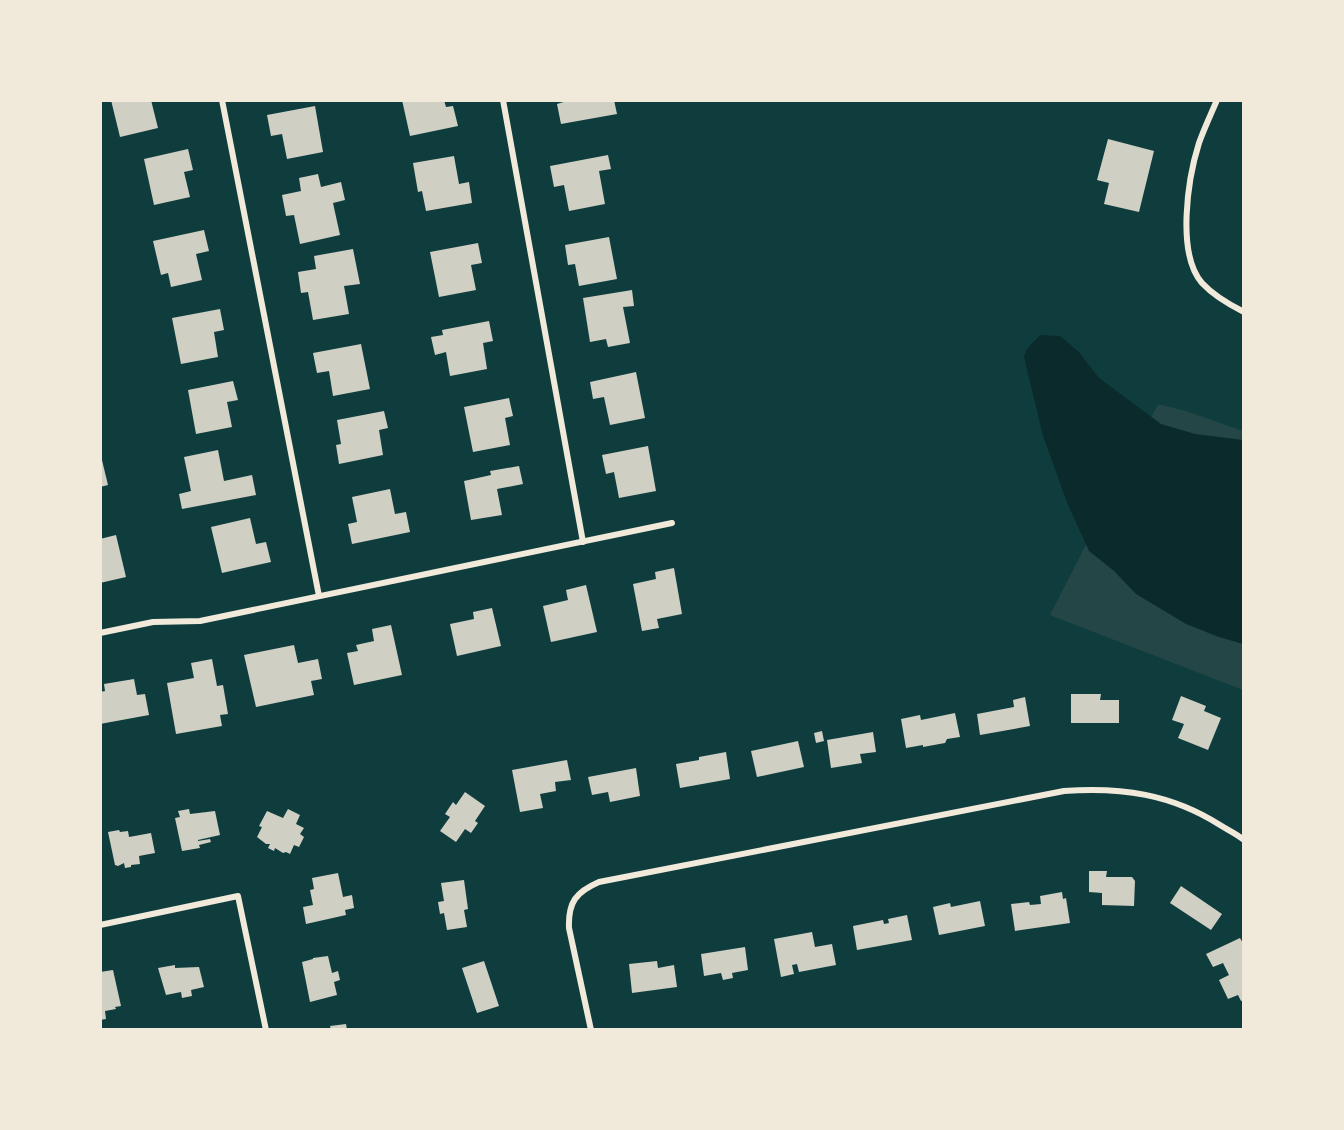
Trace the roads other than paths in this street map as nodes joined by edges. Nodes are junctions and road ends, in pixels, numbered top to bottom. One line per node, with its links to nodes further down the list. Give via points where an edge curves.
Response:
1 (222, 100): 7 (street)
2 (503, 100): 6 (street)
3 (1217, 100): 4 (street, via 1192,170 1186,234 1190,260 1201,281 1221,300)
4 (1244, 312)
5 (672, 523): 6 (street)
6 (583, 542): 7 (street)
7 (319, 596): 8 (street, via 200,621 153,622)
8 (100, 633)
9 (1244, 840): 12 (street, via 1203,814 1169,800 1133,792 1064,791 599,882 574,898 569,914)
10 (100, 925): 11 (street, via 238,896)
11 (266, 1029)
12 (591, 1029)

